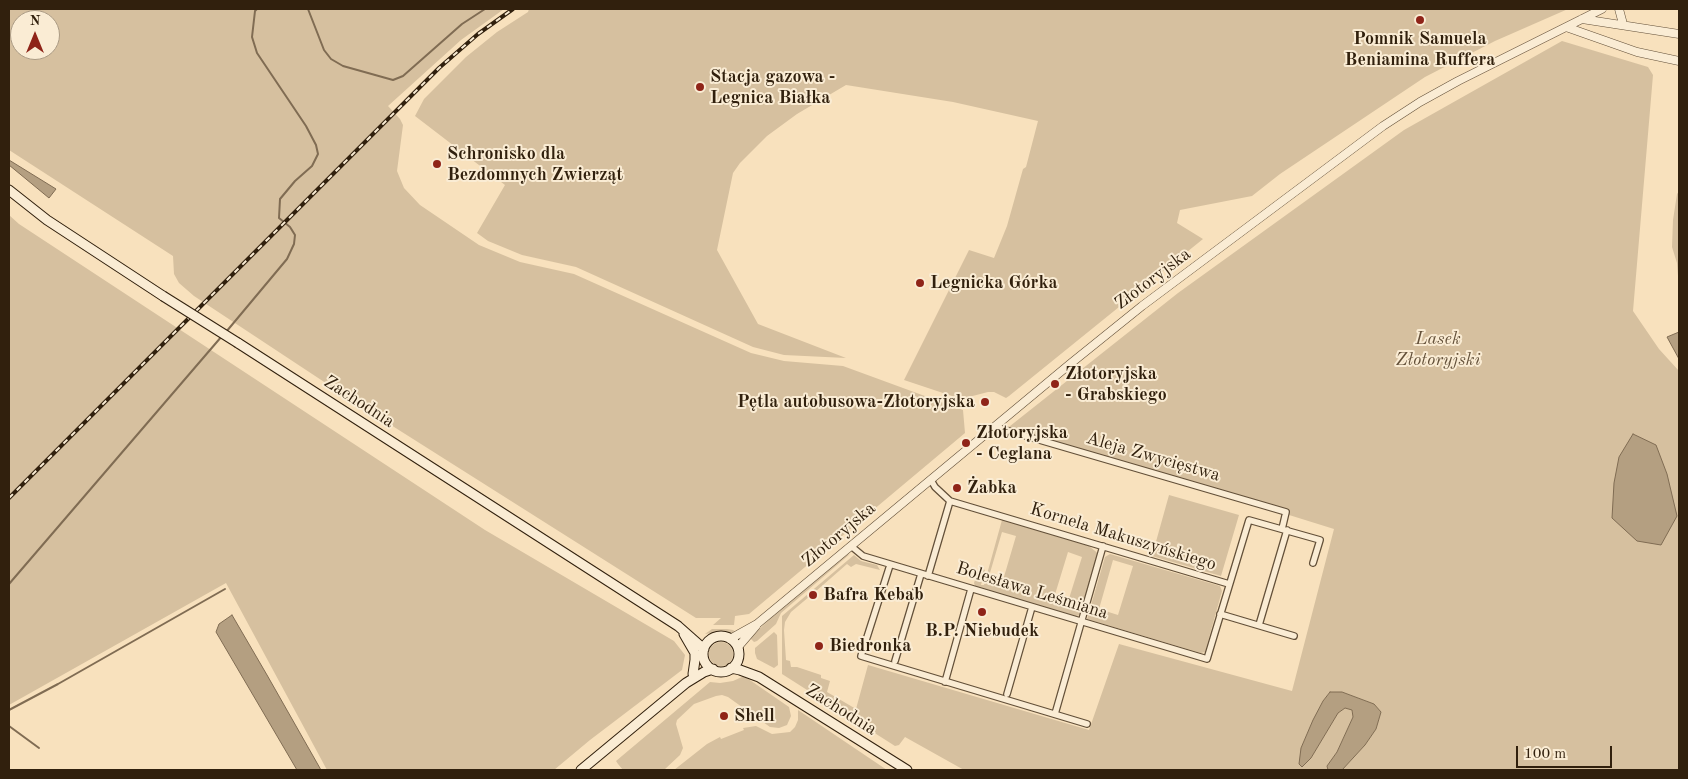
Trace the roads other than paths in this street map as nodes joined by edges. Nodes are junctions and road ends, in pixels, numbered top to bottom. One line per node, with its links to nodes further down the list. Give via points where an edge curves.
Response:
1 (1602, 9): 3 (street, Złotoryjska)
2 (1620, 9): 4 (street)
3 (1582, 19): 4 (street); 5 (street, Złotoryjska)
4 (1623, 24): 6 (street)
5 (1566, 27): 7 (street, via 1637,52); 9 (street, Złotoryjska, via 1458,81 1382,126 1142,306)
6 (1679, 34)
7 (1679, 61)
8 (9, 190): 24 (main road, Zachodnia, bridge, via 74,238)
9 (995, 427): 10 (street, Złotoryjska); 12 (street, Aleja Zwycięstwa, via 1286,512)
10 (931, 480): 11 (street, Kornela Makuszyńskiego); 13 (street, Złotoryjska)
11 (950, 501): 14 (street, Kornela Makuszyńskiego); 17 (street)
12 (1285, 530): 15 (street, via 1320,540); 18 (street, via 1248,520); 25 (street)
13 (852, 546): 16 (street, Bolesława Leśmiana, via 863,556); 23 (street, Złotoryjska)
14 (1103, 546): 18 (street, Kornela Makuszyńskiego); 22 (street)
15 (1313, 563)
16 (890, 565): 17 (street, Bolesława Leśmiana); 37 (street, via 861,656)
17 (924, 575): 19 (street, Bolesława Leśmiana); 32 (street)
18 (1229, 584): 21 (street)
19 (971, 589): 20 (street, Bolesława Leśmiana); 37 (street)
20 (1032, 607): 22 (street, Bolesława Leśmiana); 39 (street)
21 (1220, 614): 22 (street, Bolesława Leśmiana, via 1207,659); 25 (street)
22 (1082, 622): 40 (street)
23 (757, 624): 28 (street, Złotoryjska); 29 (street, Złotoryjska)
24 (678, 626): 27 (main road, Zachodnia, via 701,637); 30 (main road, Zachodnia); 35 (main road, via 695,653)
25 (1259, 626): 26 (street)
26 (1294, 636)
27 (712, 638): 28 (main road); 30 (main road, via 706,644)
28 (730, 638): 29 (main road)
29 (738, 647): 31 (main road)
30 (704, 654): 34 (main road); 35 (main road, via 700,667)
31 (738, 658): 33 (main road); 36 (main road, Zachodnia)
32 (895, 661)
33 (730, 668): 34 (main road); 36 (main road, Zachodnia)
34 (712, 669): 38 (main road)
35 (693, 674): 38 (main road)
36 (758, 678): 43 (main road, Zachodnia)
37 (945, 682): 40 (street)
38 (686, 683): 42 (main road)
39 (1008, 694)
40 (1056, 714): 41 (street)
41 (1087, 724)
42 (581, 770)
43 (907, 770)

